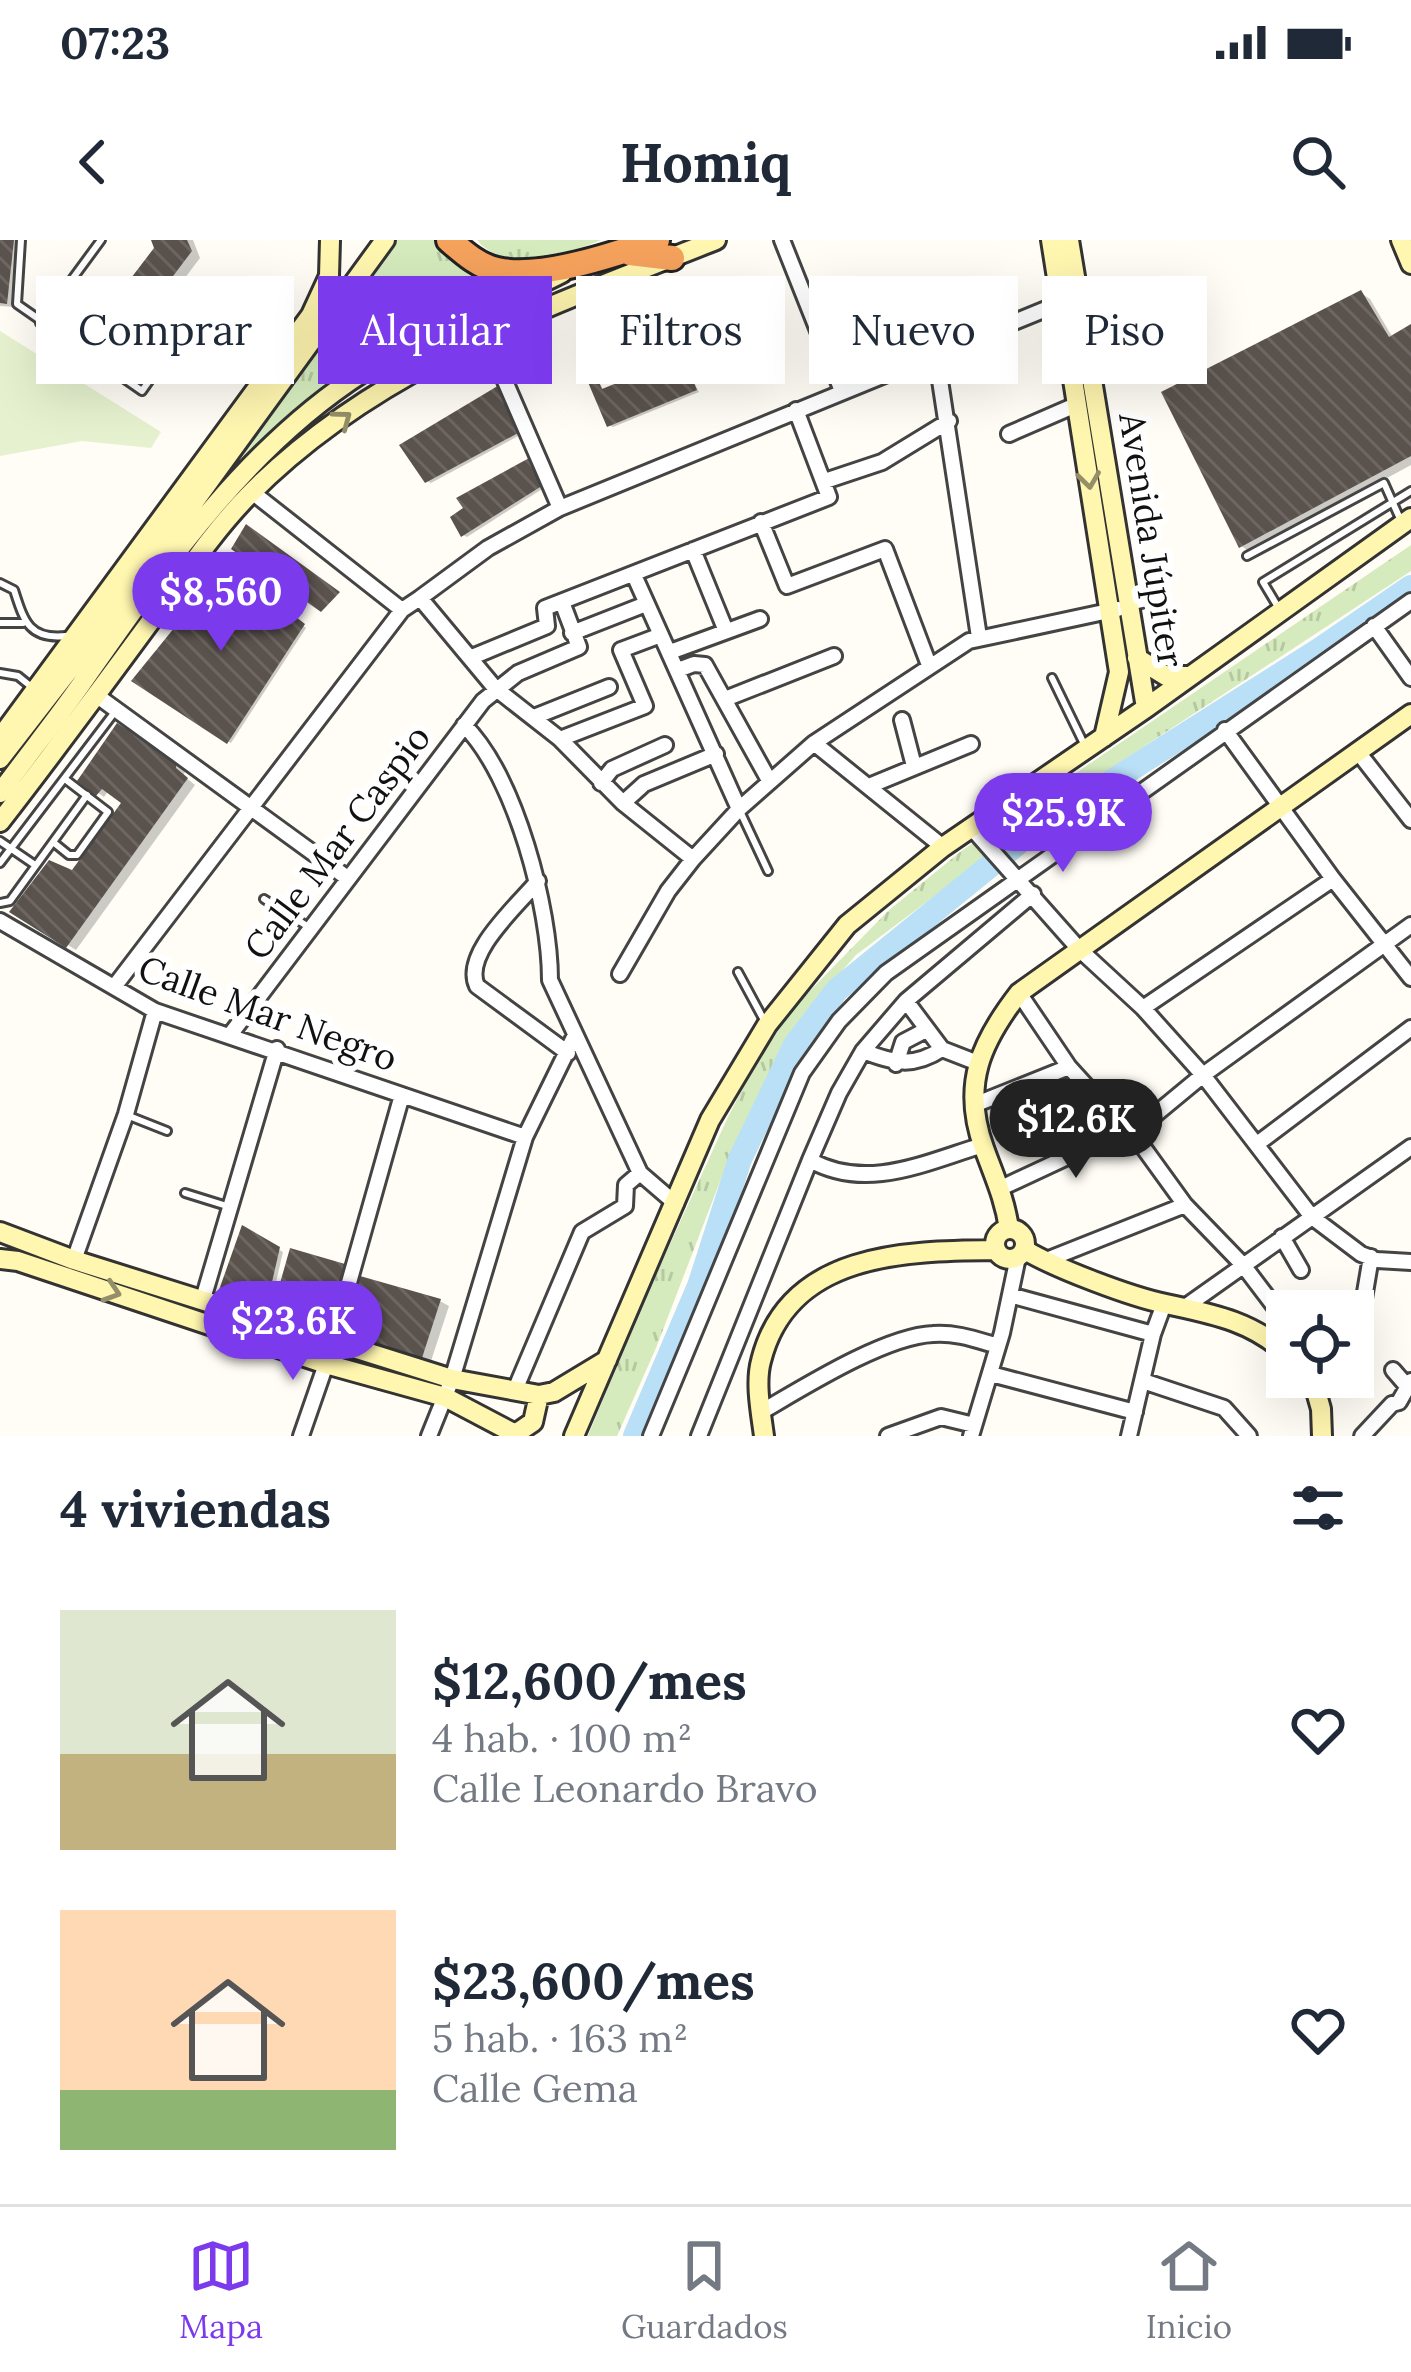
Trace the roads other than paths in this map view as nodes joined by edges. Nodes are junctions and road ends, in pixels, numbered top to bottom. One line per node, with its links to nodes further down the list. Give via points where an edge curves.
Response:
1 (21, 240): 19 (lane, via 16,304)
2 (101, 240): 15 (lane)
3 (330, 240): 31 (main road, via 329,276 311,315)
4 (385, 240): 31 (main road)
5 (448, 240): 14 (highway, via 477,262)
6 (471, 240): 14 (highway)
7 (716, 240): 11 (main road)
8 (782, 240): 26 (street)
9 (1051, 240): 16 (main road, Avenida Júpiter)
10 (1069, 240): 17 (main road, Avenida Júpiter)
11 (665, 249): 12 (highway)
12 (626, 257): 13 (highway); 18 (main road)
13 (588, 260): 14 (highway); 43 (main road, via 444,325 300,419 234,481)
14 (518, 272)
15 (74, 276)
16 (1062, 276)
17 (1070, 276)
18 (552, 298)
19 (36, 319)
20 (393, 384): 34 (main road, one-way to 20)
21 (506, 384): 36 (street)
22 (860, 384): 26 (street)
23 (942, 384): 29 (street)
24 (1076, 384): 27 (main road, Avenida Júpiter)
25 (1086, 384): 49 (main road, Avenida Júpiter)
26 (842, 391): 28 (street)
27 (1078, 404): 30 (street); 53 (main road, Avenida Júpiter, one-way to 53)
28 (796, 410): 32 (street); 36 (street)
29 (949, 421): 32 (street); 61 (street)
30 (1009, 434)
31 (207, 471): 59 (main road); 94 (main road)
32 (827, 489): 38 (street)
33 (1411, 491): 35 (lane)
34 (252, 493): 50 (main road); 51 (street)
35 (1393, 501): 37 (lane); 40 (lane, via 1384,483); 52 (lane, via 1263,582)
36 (560, 508): 44 (street)
37 (1407, 521): 52 (main road)
38 (761, 523): 39 (street); 67 (street, via 787,586 885,549)
39 (693, 550): 41 (street); 58 (street)
40 (1247, 556)
41 (634, 575): 47 (street); 48 (street)
42 (0, 583): 56 (lane, via 14,590)
43 (142, 597): 50 (main road); 100 (main road)
44 (420, 598): 51 (street); 65 (street)
45 (1164, 599): 49 (lane)
46 (1411, 601): 57 (street)
47 (562, 602): 62 (street); 65 (street, via 543,611 547,626)
48 (646, 604): 60 (street); 62 (street)
49 (1129, 607): 53 (street); 66 (main road, Avenida Júpiter)
50 (160, 608): 76 (main road)
51 (402, 610): 105 (street)
52 (1279, 610): 70 (main road)
53 (1108, 611): 61 (street); 85 (main road, Avenida Júpiter, via 1119,672)
54 (760, 619): 58 (street)
55 (0, 622): 56 (lane)
56 (23, 623): 59 (lane, via 47,637)
57 (1374, 626): 72 (street); 84 (street)
58 (726, 631): 63 (street)
59 (78, 633): 75 (main road)
60 (661, 635): 63 (street); 87 (street, via 621,650 644,706)
61 (979, 637): 67 (street)
62 (576, 640): 74 (street)
63 (670, 652): 68 (street)
64 (834, 656): 77 (street)
65 (472, 657): 74 (street)
66 (1137, 658): 70 (main road, via 1166,676); 78 (main road, Avenida Júpiter)
67 (928, 665): 88 (street)
68 (677, 670): 77 (street, via 705,665); 93 (street)
69 (0, 673): 75 (lane)
70 (1187, 676): 78 (main road)
71 (1052, 678): 91 (lane)
72 (1411, 678)
73 (609, 687): 81 (street)
74 (495, 688): 81 (street); 83 (street, Calle Mar Caspio)
75 (35, 690): 86 (main road)
76 (96, 695): 79 (street); 101 (main road)
77 (725, 700): 97 (street)
78 (1146, 708): 85 (main road)
79 (116, 710): 96 (lane); 105 (street)
80 (1411, 714): 92 (main road)
81 (534, 717): 87 (street)
82 (902, 720): 95 (street)
83 (466, 722): 119 (street, Calle Mar Caspio); 122 (street)
84 (1225, 730): 104 (street); 120 (street)
85 (1104, 737): 91 (main road)
86 (0, 738)
87 (560, 739): 98 (street)
88 (814, 743): 97 (street); 99 (street)
89 (971, 743): 95 (street)
90 (665, 745): 98 (street, via 612,769)
91 (1087, 749): 110 (main road)
92 (1358, 752): 104 (main road); 108 (street)
93 (716, 754): 103 (street, via 644,784); 106 (street)
94 (0, 759)
95 (914, 766): 99 (street)
96 (65, 779): 102 (lane); 107 (lane)
97 (770, 782): 106 (street)
98 (602, 783): 103 (street)
99 (868, 786): 113 (street)
100 (0, 794)
101 (21, 794): 107 (lane); 109 (main road)
102 (87, 795): 112 (lane); 112 (lane, via 107,816 77,855)
103 (623, 803): 115 (street)
104 (1282, 806): 121 (street); 130 (main road)
105 (251, 809): 119 (street); 134 (street)
106 (740, 809): 115 (street); 118 (lane)
107 (43, 810): 114 (lane)
108 (1411, 820)
109 (0, 822)
110 (971, 827): 113 (main road); 120 (street)
111 (0, 841): 114 (lane)
112 (53, 842): 117 (lane)
113 (943, 847): 139 (main road, via 847,925)
114 (12, 849): 116 (lane); 117 (lane)
115 (692, 859): 132 (street)
116 (0, 863)
117 (35, 866): 125 (lane)
118 (768, 871)
119 (346, 877): 128 (street, Calle Mar Caspio)
120 (1018, 878): 123 (street); 211 (street, via 886,973 802,1073)
121 (1333, 879): 129 (street); 137 (street)
122 (538, 881): 143 (street, via 550,980); 147 (street, via 479,950 472,977)
123 (1033, 894): 130 (street); 136 (street)
124 (264, 899): 128 (lane)
125 (0, 903)
126 (0, 921): 134 (street, Calle Mar Negro)
127 (1411, 925): 129 (street)
128 (310, 928): 142 (street, Calle Mar Caspio)
129 (1384, 945): 133 (street); 151 (street)
130 (1079, 949): 135 (main road); 137 (street)
131 (739, 973): 139 (lane)
132 (620, 974)
133 (1411, 978)
134 (114, 987): 138 (street, Calle Mar Negro)
135 (1019, 993): 148 (main road, via 988,1034); 150 (street)
136 (906, 1001): 141 (street); 146 (street)
137 (1143, 1008): 151 (street)
138 (155, 1011): 142 (street, Calle Mar Negro); 154 (street)
139 (766, 1025): 165 (main road, via 710,1120)
140 (1411, 1028): 158 (street)
141 (926, 1030): 145 (street); 149 (street, via 903,1042)
142 (230, 1035): 144 (street, Calle Mar Negro)
143 (575, 1035): 147 (street); 162 (street)
144 (277, 1049): 152 (street, Calle Mar Negro); 167 (street)
145 (942, 1049): 148 (street); 149 (street)
146 (863, 1052): 149 (street); 161 (street)
147 (568, 1053): 157 (street)
148 (978, 1063): 153 (main road)
149 (896, 1064)
150 (1069, 1067): 153 (street); 156 (street)
151 (1203, 1075): 156 (street); 158 (street)
152 (403, 1095): 157 (street, Calle Mar Negro); 191 (street)
153 (974, 1105): 159 (main road)
154 (126, 1114): 155 (lane); 176 (street)
155 (167, 1131)
156 (1125, 1132): 163 (street); 166 (street)
157 (525, 1137): 199 (street)
158 (1257, 1144): 168 (street)
159 (982, 1145): 161 (street, via 860,1177); 163 (main road)
160 (1409, 1151): 168 (street)
161 (810, 1160): 212 (street)
162 (640, 1173): 165 (street); 200 (street, via 626,1185 625,1206 582,1232)
163 (1001, 1188): 169 (main road)
164 (185, 1193): 167 (lane)
165 (676, 1204): 193 (main road)
166 (1185, 1205): 177 (street); 179 (street)
167 (230, 1207): 185 (street)
168 (1312, 1217): 171 (street); 174 (street)
169 (1009, 1228): 172 (main road); 173 (main road, via 1024,1238)
170 (0, 1232): 176 (main road)
171 (1282, 1238): 179 (street); 180 (street)
172 (996, 1250): 173 (main road, via 1005,1258); 204 (main road, via 875,1257 821,1278 782,1314 760,1362)
173 (1021, 1253): 177 (main road); 183 (street)
174 (1371, 1257): 178 (street); 182 (street)
175 (0, 1259): 188 (main road, one-way to 188)
176 (74, 1260): 181 (main road)
177 (1044, 1261): 186 (main road)
178 (1411, 1262)
179 (1243, 1265): 184 (street); 187 (street)
180 (1301, 1270)
181 (172, 1290): 185 (main road); 188 (main road)
182 (1364, 1290)
183 (1010, 1295): 189 (street); 192 (street)
184 (1266, 1295)
185 (203, 1299): 191 (main road)
186 (1164, 1304): 187 (main road); 189 (street)
187 (1185, 1306): 190 (main road)
188 (165, 1310): 194 (main road)
189 (1153, 1334): 197 (street)
190 (1266, 1336)
191 (330, 1342): 194 (street); 199 (main road)
192 (998, 1346): 196 (street); 204 (street, via 965,1336 904,1339)
193 (607, 1360): 201 (main road); 210 (main road)
194 (326, 1364): 199 (main road); 208 (street)
195 (1393, 1370): 198 (street)
196 (991, 1374): 205 (street); 206 (street)
197 (1143, 1382): 205 (street); 216 (street, via 1224,1408)
198 (1409, 1383): 203 (street)
199 (448, 1388): 200 (main road); 207 (main road); 209 (street)
200 (515, 1390): 201 (main road)
201 (539, 1395): 207 (main road, via 533,1422)
202 (1318, 1398): 217 (main road)
203 (1405, 1406): 218 (street, via 1392,1404)
204 (761, 1412): 213 (main road)
205 (1136, 1412): 215 (street)
206 (973, 1430): 214 (street, via 941,1418)
207 (518, 1434)
208 (301, 1436)
209 (429, 1436)
210 (574, 1436)
211 (650, 1436)
212 (699, 1436)
213 (764, 1436)
214 (888, 1436)
215 (1129, 1436)
216 (1249, 1436)
217 (1322, 1436)
218 (1362, 1436)

